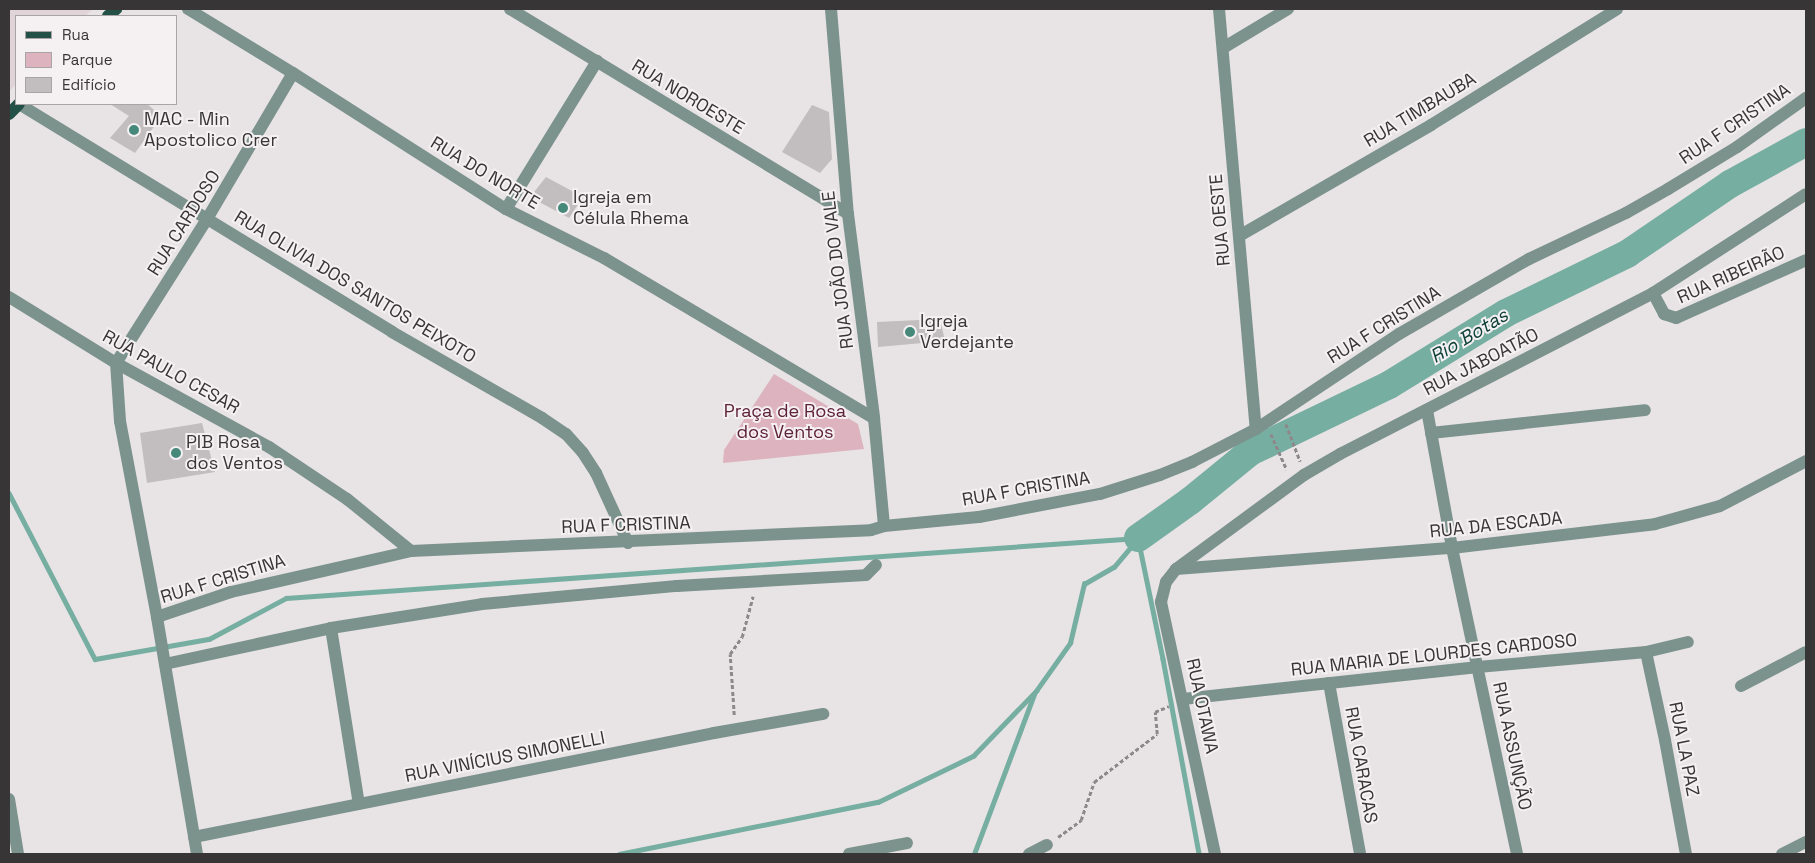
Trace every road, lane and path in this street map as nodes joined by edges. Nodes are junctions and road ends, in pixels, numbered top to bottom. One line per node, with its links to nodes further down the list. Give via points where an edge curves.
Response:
1 (188, 9): 9 (street, RUA DO NORTE)
2 (510, 9): 8 (street, RUA NOROESTE)
3 (831, 9): 16 (street, RUA JOÃO DO VALE)
4 (1218, 9): 7 (street, RUA OESTE)
5 (1288, 9): 7 (street)
6 (1617, 9): 18 (street, RUA TIMBAUBA, via 1431,125)
7 (1223, 48): 18 (street, RUA OESTE)
8 (597, 61): 15 (street); 16 (street, RUA NOROESTE)
9 (293, 73): 15 (street, RUA DO NORTE); 17 (street, RUA CARDOSO)
10 (1806, 98): 25 (street, RUA F CRISTINA, via 1737,147 1668,189 1476,289 1399,334)
11 (18, 105): 13 (main road)
12 (21, 105): 17 (street, RUA OLIVIA DOS SANTOS PEIXOTO)
13 (9, 114)
14 (1806, 194): 20 (street, RUA JABOATÃO)
15 (506, 209): 26 (street, RUA DO NORTE, via 604,258)
16 (848, 214): 26 (street, RUA JOÃO DO VALE)
17 (208, 219): 22 (street, RUA CARDOSO); 33 (street, RUA OLIVIA DOS SANTOS PEIXOTO, via 566,434 596,473)
18 (1239, 236): 27 (street, RUA OESTE)
19 (1806, 260): 20 (street, RUA RIBEIRÃO, via 1676,318 1664,314)
20 (1653, 293): 23 (street, RUA JABOATÃO)
21 (9, 296): 22 (street, RUA PAULO CESAR)
22 (116, 363): 35 (street, RUA PAULO CESAR, via 269,447 347,499); 39 (street, via 120,421)
23 (1427, 410): 28 (street, RUA ASSUNÇÃO); 37 (street, RUA JABOATÃO, via 1304,475)
24 (1644, 410): 28 (street)
25 (1281, 411): 27 (street, RUA F CRISTINA); 29 (path)
26 (874, 418): 32 (street, RUA JOÃO DO VALE)
27 (1262, 428): 31 (path); 32 (street, RUA F CRISTINA, via 1192,462 1100,494 979,517)
28 (1431, 433): 34 (street, RUA ASSUNÇÃO)
29 (1298, 454)
30 (1806, 461): 34 (street, RUA DA ESCADA, via 1720,506 1682,518 1629,528)
31 (1286, 469)
32 (884, 526): 33 (street, RUA F CRISTINA, via 871,530)
33 (628, 543): 35 (street, RUA F CRISTINA)
34 (1452, 548): 37 (street, RUA DA ESCADA); 45 (street, RUA ASSUNÇÃO)
35 (411, 551): 39 (street, RUA F CRISTINA, via 231,592)
36 (876, 565): 38 (street, via 866,575)
37 (1176, 569): 48 (street, RUA OTAWA, via 1166,582 1162,602)
38 (757, 580): 40 (street, via 482,604); 51 (path, via 742,637 730,654 734,715)
39 (157, 622): 44 (street)
40 (331, 628): 44 (street); 53 (street)
41 (1688, 642): 42 (street, RUA MARIA DE LOURDES CARDOSO)
42 (1646, 652): 45 (street, RUA MARIA DE LOURDES CARDOSO); 65 (street, RUA LA PAZ)
43 (1806, 652): 47 (street)
44 (164, 660): 54 (street)
45 (1478, 667): 46 (street, RUA MARIA DE LOURDES CARDOSO); 64 (street, RUA ASSUNÇÃO)
46 (1329, 683): 48 (street, RUA MARIA DE LOURDES CARDOSO); 63 (street, RUA CARACAS)
47 (1741, 686)
48 (1183, 699): 62 (street, RUA OTAWA)
49 (1155, 712): 57 (path, via 1157,734 1094,782 1081,820)
50 (823, 714): 51 (street, RUA VINÍCIUS SIMONELLI)
51 (714, 733): 53 (street, RUA VINÍCIUS SIMONELLI)
52 (9, 799): 58 (street)
53 (359, 804): 54 (street, RUA VINÍCIUS SIMONELLI)
54 (194, 838): 59 (street)
55 (1806, 842): 66 (street)
56 (907, 843): 60 (street)
57 (1047, 845): 61 (street)
58 (18, 854)
59 (197, 854)
60 (849, 854)
61 (1029, 854)
62 (1215, 854)
63 (1360, 854)
64 (1517, 854)
65 (1686, 854)
66 (1782, 854)

